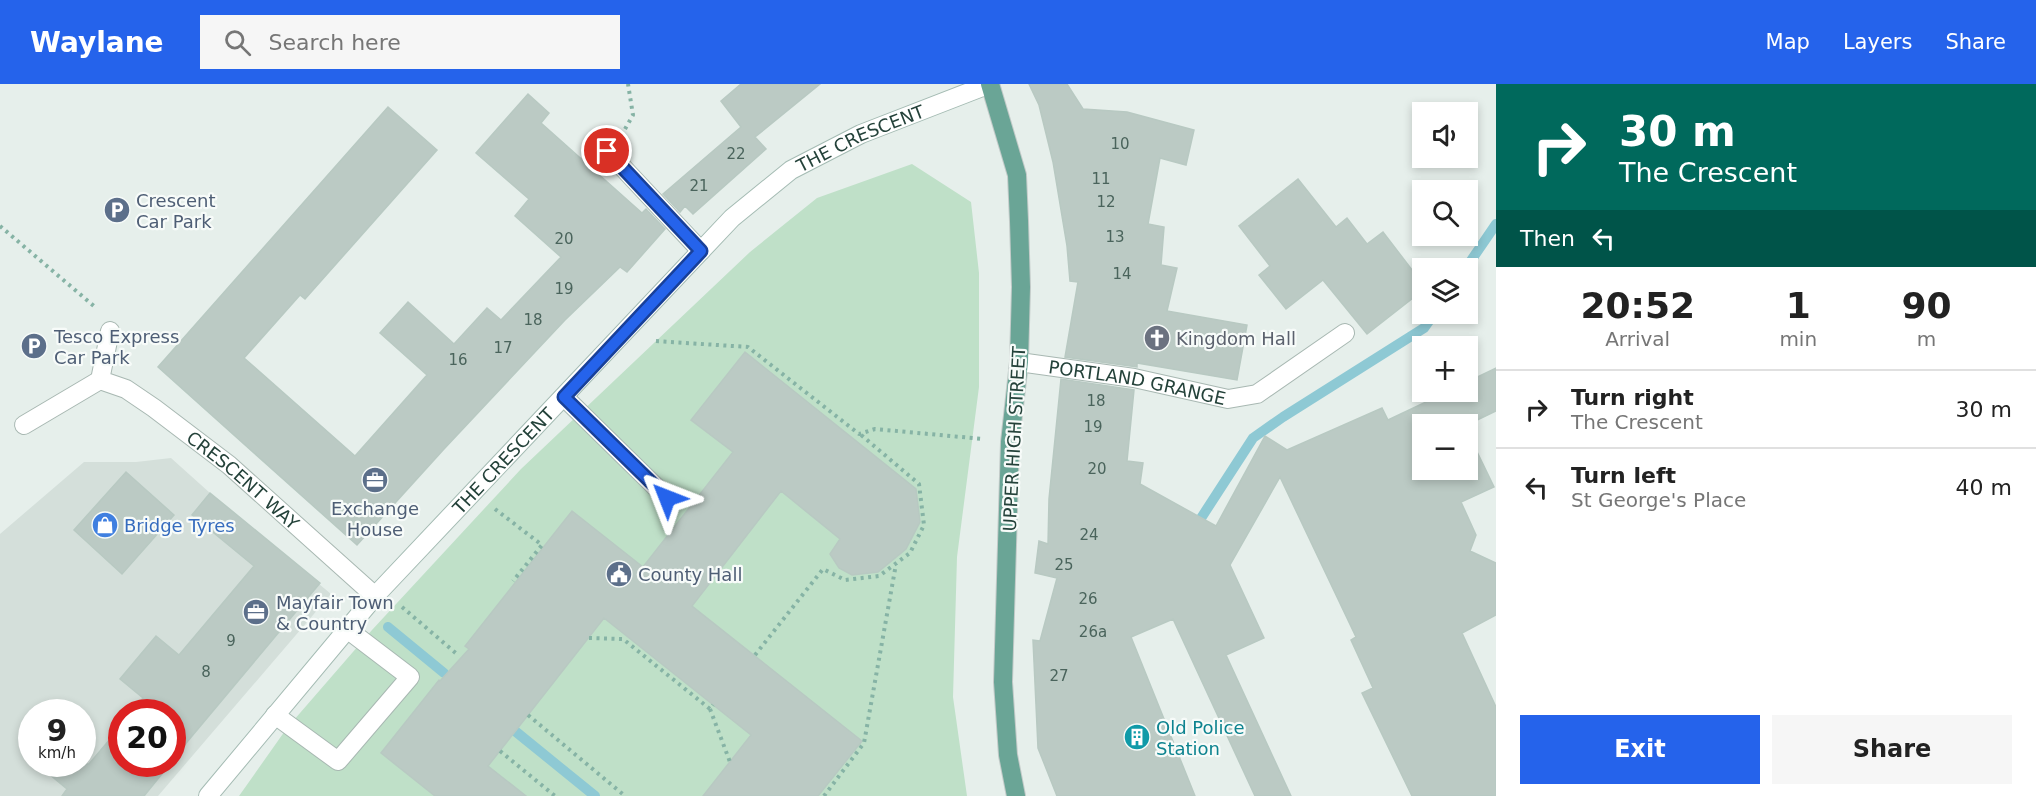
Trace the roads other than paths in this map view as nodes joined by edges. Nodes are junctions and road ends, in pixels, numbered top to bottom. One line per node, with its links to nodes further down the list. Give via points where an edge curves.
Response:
1 (990, 84): 3 (street, THE CRESCENT, via 861,134 791,170 732,218); 6 (main road, UPPER HIGH STREET, via 1017,175)
2 (603, 146): 3 (street)
3 (701, 251): 8 (street, THE CRESCENT)
4 (110, 331): 7 (street)
5 (1346, 333): 6 (street, PORTLAND GRANGE, via 1257,394 1228,399 1134,378)
6 (1019, 362): 15 (main road, UPPER HIGH STREET, via 1011,442 1003,682 1008,755)
7 (100, 380): 9 (street); 11 (street, CRESCENT WAY, via 126,389 229,465)
8 (564, 397): 10 (street); 11 (street, THE CRESCENT)
9 (24, 425)
10 (667, 498)
11 (378, 592): 12 (street, THE CRESCENT)
12 (347, 629): 13 (street, THE CRESCENT); 13 (street, via 410,677 338,761)
13 (275, 715): 14 (street, THE CRESCENT)
14 (208, 796)
15 (1016, 796)

